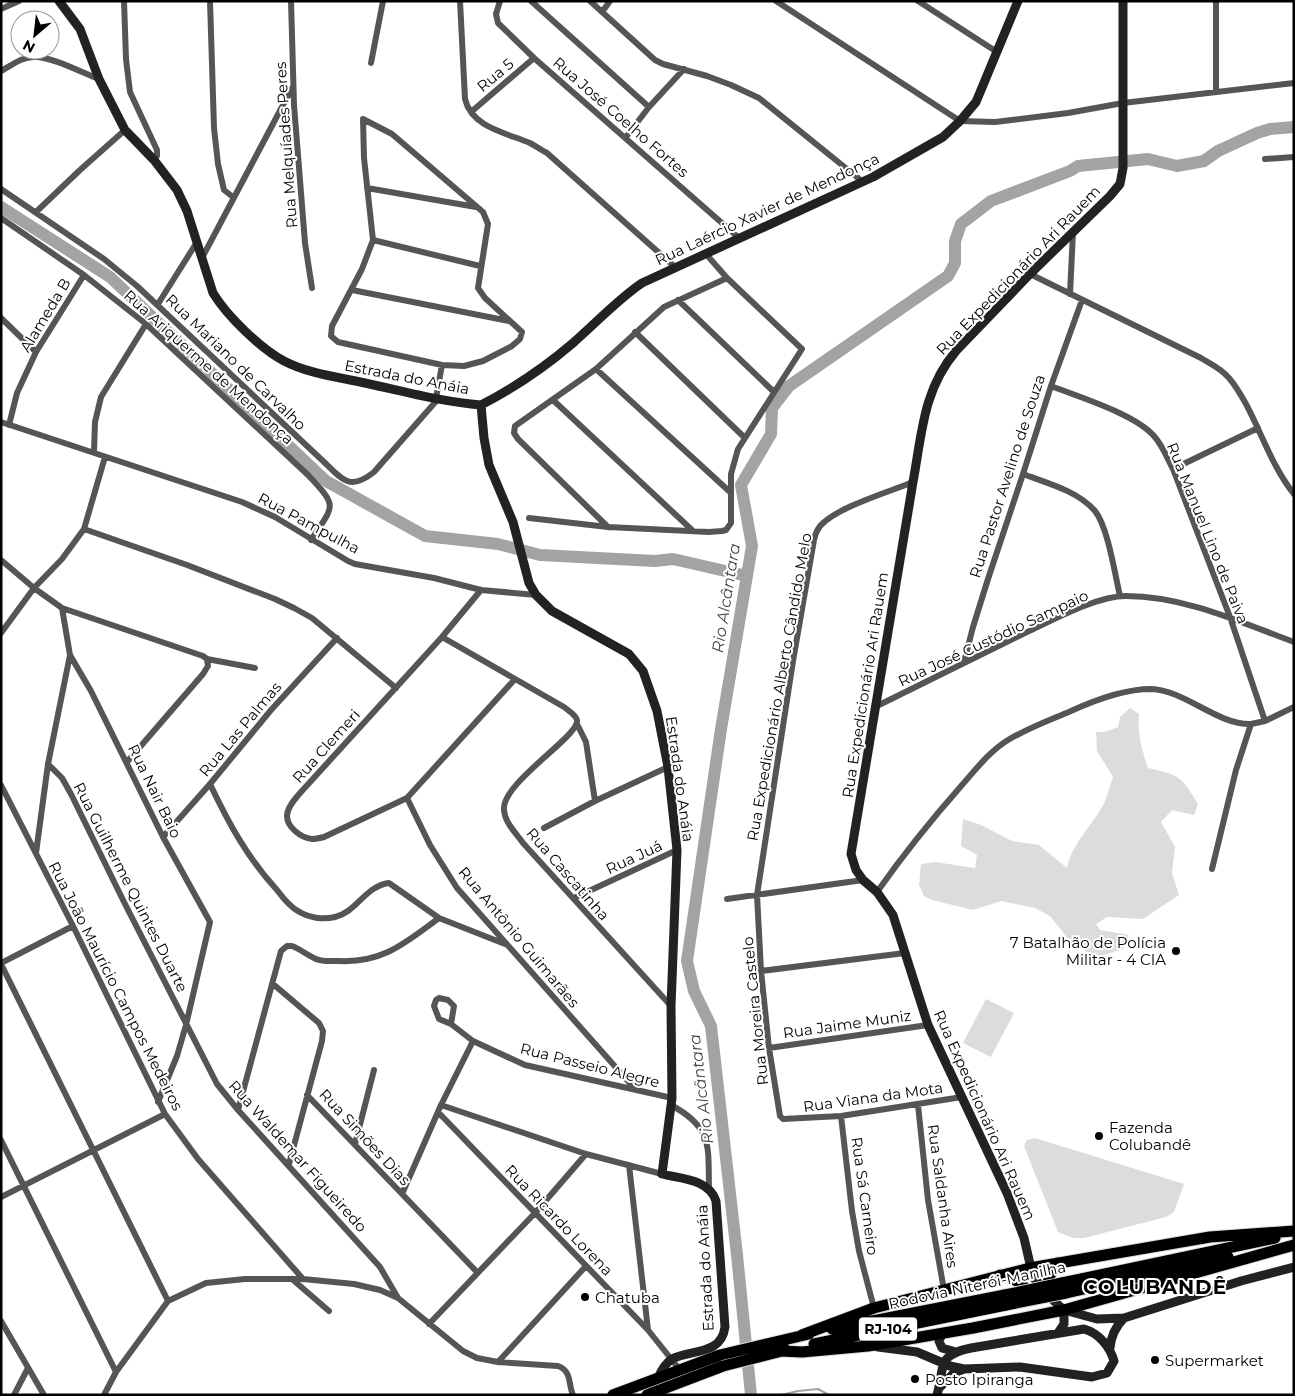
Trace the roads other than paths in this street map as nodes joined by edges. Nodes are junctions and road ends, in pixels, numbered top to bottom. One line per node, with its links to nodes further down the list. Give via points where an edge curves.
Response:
1 (19, 1): 17 (street)
2 (59, 1): 24 (street, Estrada do Anáia, via 80,29)
3 (124, 1): 36 (street, via 128,85 157,150)
4 (210, 1): 40 (street, via 218,164 224,190)
5 (292, 1): 26 (street, Rua Melquíades Peres)
6 (383, 1): 21 (street)
7 (460, 1): 30 (street, via 465,99)
8 (500, 1): 20 (street, Rua José Coelho Fortes, via 498,23)
9 (531, 1): 29 (street)
10 (590, 1): 18 (street)
11 (610, 1): 18 (street)
12 (776, 1): 31 (street)
13 (918, 1): 19 (street)
14 (1018, 1): 19 (street, Rua Laércio Xavier de Mendonça)
15 (1123, 1): 28 (street)
16 (1216, 1): 27 (street)
17 (1, 9)
18 (602, 12): 22 (street, via 655,60)
19 (997, 52): 31 (street, Rua Laércio Xavier de Mendonça, via 982,92)
20 (534, 58): 30 (street, Rua 5); 33 (street, Rua José Coelho Fortes)
21 (371, 63)
22 (684, 69): 29 (street); 37 (street, via 759,98)
23 (1, 71): 24 (street, via 24,58 35,56)
24 (99, 79): 32 (street, Estrada do Anáia)
25 (1294, 83): 27 (street)
26 (292, 87): 40 (street); 55 (street, Rua Melquíades Peres, via 305,244)
27 (1216, 91): 28 (street)
28 (1123, 103): 31 (street, via 995,122); 44 (street, Rua Expedicionário Ari Rauem, via 1120,184)
29 (648, 107): 33 (street)
30 (471, 112): 51 (street, via 493,129 529,142 546,153)
31 (960, 121): 37 (street, Rua Laércio Xavier de Mendonça, via 932,144)
32 (125, 130): 36 (street, Estrada do Anáia); 42 (street)
33 (626, 137): 45 (street, Rua José Coelho Fortes)
34 (1294, 157): 35 (street)
35 (1266, 159)
36 (154, 160): 47 (street, Estrada do Anáia, via 177,190)
37 (863, 182): 45 (street, Rua Laércio Xavier de Mendonça)
38 (367, 188): 41 (street); 41 (street, via 363,119 392,134); 46 (street)
39 (1, 189): 42 (street, Rua Mariano de Carvalho)
40 (233, 197): 49 (street)
41 (478, 207): 50 (street, via 488,224)
42 (36, 212): 60 (street, Rua Mariano de Carvalho, via 104,259)
43 (1, 218): 53 (street, Rua Ariquerme de Mendonça)
44 (1073, 232): 52 (street, Rua Expedicionário Ari Rauem); 57 (street)
45 (739, 238): 48 (street, Rua Laércio Xavier de Mendonça)
46 (373, 240): 50 (street); 56 (street)
47 (197, 242): 49 (street, Estrada do Anáia); 60 (street)
48 (706, 254): 51 (street, Rua Laércio Xavier de Mendonça); 54 (street)
49 (202, 258): 70 (street, Estrada do Anáia, via 218,301 260,344 284,361 311,371)
50 (480, 266): 62 (street, via 478,288)
51 (675, 267): 72 (street, Rua Laércio Xavier de Mendonça, via 636,287 539,370)
52 (1030, 274): 57 (street); 81 (street, Rua Expedicionário Ari Rauem, via 956,351 938,375 928,403)
53 (84, 275): 63 (street, Rua Ariquerme de Mendonça); 65 (street, Alameda B)
54 (727, 278): 58 (street); 69 (street, via 802,349)
55 (312, 288)
56 (352, 290): 62 (street); 66 (street, via 332,326 334,340)
57 (1070, 294): 59 (street)
58 (678, 300): 64 (street, via 664,307); 69 (street)
59 (1082, 300): 68 (street, Rua Pastor Avelino de Souza); 75 (street, via 1216,367 1235,385)
60 (158, 304): 70 (street, Rua Mariano de Carvalho, via 348,482 364,480 374,472)
61 (1, 318): 65 (street)
62 (510, 321): 66 (street, via 522,332 512,346 483,361 464,366)
63 (146, 324): 77 (street, via 101,396 94,422); 88 (street, Rua Ariquerme de Mendonça, via 328,497 330,510)
64 (635, 332): 67 (street); 76 (street)
65 (36, 352): 74 (street, Alameda B, via 17,393)
66 (442, 365): 70 (street)
67 (596, 369): 71 (street); 82 (street)
68 (1051, 386): 79 (street, Rua Manuel Lino de Paiva, via 1143,426 1162,446); 80 (street, Rua Pastor Avelino de Souza)
69 (774, 392): 76 (street)
70 (437, 398): 72 (street, Estrada do Anáia)
71 (553, 400): 85 (street, via 518,422 514,433); 87 (street)
72 (481, 405): 92 (street, Estrada do Anáia, via 489,465 513,522 529,583)
73 (1, 422): 74 (street, Rua Pampulha)
74 (9, 425): 77 (street, Rua Pampulha)
75 (1258, 428): 79 (street); 83 (street, via 1281,477)
76 (745, 438): 82 (street, via 734,461)
77 (94, 452): 78 (street, Rua Pampulha)
78 (105, 457): 86 (street); 88 (street, Rua Pampulha, via 242,502)
79 (1173, 470): 95 (street, Rua Manuel Lino de Paiva)
80 (1023, 474): 93 (street, via 1082,499 1095,512 1103,526); 102 (street, Rua Pastor Avelino de Souza)
81 (913, 482): 106 (street, Rua Expedicionário Ari Rauem); 125 (street, Rua Expedicionário Alberto Cândido Melo, via 836,514 822,524 815,535)
82 (730, 492): 87 (street, via 732,517 726,530)
83 (1294, 494)
84 (529, 518): 85 (street)
85 (608, 527): 87 (street)
86 (84, 529): 90 (street, via 62,559); 98 (street, via 275,599 312,618)
87 (692, 530)
88 (311, 540): 91 (street, Rua Pampulha, via 355,564)
89 (1, 560): 90 (street)
90 (34, 588): 94 (street); 96 (street)
91 (481, 590): 92 (street, Rua Pampulha); 97 (street, Rua Clemeri)
92 (536, 595): 113 (street, Estrada do Anáia, via 552,611 636,660 657,710)
93 (1120, 596): 95 (street, Rua José Custódio Sampaio, via 1171,601); 102 (street, Rua José Custódio Sampaio, via 1079,608)
94 (62, 608): 100 (street); 101 (street)
95 (1230, 618): 99 (street, Rua José Custódio Sampaio); 108 (street, Rua Manuel Lino de Paiva)
96 (1, 633)
97 (442, 637): 104 (street); 105 (street, Rua Clemeri)
98 (337, 638): 105 (street); 114 (street, Rua Las Palmas, via 271,710)
99 (1294, 642)
100 (70, 656): 111 (street, Rua Nair Baio); 112 (street)
101 (205, 658): 103 (street); 111 (street, via 208,666 203,674)
102 (964, 662): 106 (street, Rua José Custódio Sampaio)
103 (256, 668)
104 (515, 679): 109 (street, via 564,707 578,720); 116 (street)
105 (396, 688): 116 (street, Rua Clemeri, via 301,792 287,815 299,834 311,839 324,837)
106 (877, 706): 123 (street, Rua Expedicionário Ari Rauem, via 851,854)
107 (1294, 708): 108 (street)
108 (1265, 721): 110 (street)
109 (577, 724): 117 (street, via 586,742); 126 (street, Rua Cascatinha, via 510,792 504,804 507,821 523,843)
110 (1251, 724): 122 (street); 124 (street, via 1236,723 1174,695 1152,689 1090,702 1008,740 985,759 938,812)
111 (127, 762): 119 (street, Rua Nair Baio)
112 (48, 764): 121 (street); 138 (street, Rua Guilherme Quintes Duarte, via 62,778 71,794)
113 (668, 767): 117 (street); 120 (street, Estrada do Anáia)
114 (210, 784): 119 (street, Rua Las Palmas); 128 (street, via 246,852 296,910 318,918 335,917 347,912 374,888 389,883)
115 (1, 785): 121 (street, Rua João Maurício Campos Medeiros)
116 (407, 798): 130 (street, Rua Antônio Guimarães, via 430,846 457,888)
117 (595, 801): 118 (street)
118 (544, 828)
119 (163, 837): 138 (street, Rua Nair Baio, via 208,916 210,927)
120 (677, 850): 126 (street, Rua Juá); 135 (street, Estrada do Anáia)
121 (36, 853): 129 (street, Rua João Maurício Campos Medeiros)
122 (1212, 869)
123 (863, 880): 124 (street, Rua Expedicionário Ari Rauem); 125 (street)
124 (877, 892): 131 (street, Rua Expedicionário Ari Rauem, via 893,915)
125 (757, 895): 127 (street); 133 (street, Rua Moreira Castelo)
126 (574, 898): 135 (street, Rua Cascatinha)
127 (727, 899)
128 (439, 918): 130 (street); 134 (street, via 400,946 371,959 317,960 287,946 281,951)
129 (72, 926): 132 (street); 145 (street, Rua João Maurício Campos Medeiros)
130 (508, 945): 142 (street, Rua Antônio Guimarães)
131 (905, 953): 133 (street); 137 (street, Rua Expedicionário Ari Rauem)
132 (1, 963): 156 (street)
133 (761, 971): 140 (street, Rua Moreira Castelo)
134 (273, 984): 143 (street, Rua Simões Dias, via 321,1026 322,1041); 149 (street)
135 (671, 1006): 146 (street, Estrada do Anáia)
136 (451, 1024): 139 (street, Rua Passeio Alegre)
137 (928, 1025): 140 (street, Rua Jaime Muniz); 144 (street, Rua Expedicionário Ari Rauem)
138 (186, 1026): 145 (street, Rua Nair Baio); 149 (street, Rua Waldemar Figueiredo, via 217,1084)
139 (473, 1041): 142 (street, Rua Passeio Alegre, via 525,1065); 147 (street)
140 (769, 1048): 153 (street, Rua Moreira Castelo, via 780,1116)
141 (374, 1070): 155 (street)
142 (635, 1089): 146 (street, Rua Passeio Alegre)
143 (308, 1095): 155 (street, Rua Simões Dias); 158 (street)
144 (962, 1097): 148 (street, Rua Viana da Mota); 172 (street, Rua Expedicionário Ari Rauem, via 1007,1193 1024,1238)
145 (158, 1102): 151 (street, Rua João Maurício Campos Medeiros)
146 (672, 1102): 160 (street, Estrada do Anáia); 162 (street, via 705,1134)
147 (441, 1105): 150 (street); 157 (street)
148 (918, 1105): 152 (street, Rua Viana da Mota); 177 (street, Rua Saldanha Aires, via 928,1200)
149 (238, 1110): 158 (street, Rua Waldemar Figueiredo)
150 (438, 1112): 163 (street); 165 (street, Rua Ricardo Lorena)
151 (165, 1114): 156 (street); 175 (street, Rua João Maurício Campos Medeiros, via 198,1159)
152 (841, 1116): 153 (street, Rua Viana da Mota); 183 (street, Rua Sá Carneiro, via 855,1229)
153 (786, 1120)
154 (1, 1140): 161 (street)
155 (354, 1144): 163 (street, Rua Simões Dias)
156 (94, 1150): 161 (street); 182 (street)
157 (586, 1154): 159 (street); 165 (street)
158 (289, 1164): 180 (street, Rua Waldemar Figueiredo, via 380,1267)
159 (629, 1165): 160 (street); 190 (street)
160 (662, 1174): 162 (street, Estrada do Anáia)
161 (24, 1186): 164 (street); 205 (street)
162 (709, 1188): 198 (street, Estrada do Anáia, via 716,1201 724,1334 719,1342 704,1350)
163 (402, 1194): 171 (street, Rua Simões Dias)
164 (1, 1197)
165 (535, 1213): 169 (street, Rua Ricardo Lorena); 171 (street)
166 (1294, 1232): 168 (highway, via 1210,1237); 176 (highway, Rodovia Niterói-Manilha / RJ-104)
167 (1294, 1244): 176 (highway, Rodovia Niterói-Manilha / RJ-104); 184 (highway)
168 (1057, 1263): 172 (highway); 178 (highway, via 1049,1277)
169 (586, 1266): 190 (street, Rua Ricardo Lorena); 200 (street)
170 (1294, 1267): 186 (street, via 1241,1280)
171 (477, 1272): 189 (street)
172 (1032, 1272): 173 (highway); 178 (street, Rua Expedicionário Ari Rauem); 179 (street, Rua Expedicionário Ari Rauem)
173 (1000, 1275): 177 (highway); 179 (highway, via 1021,1282)
174 (292, 1279): 175 (street); 182 (street, via 216,1281); 185 (street)
175 (303, 1279): 180 (street, via 354,1284)
176 (1064, 1288): 181 (highway, Rodovia Niterói-Manilha / RJ-104, bridge)
177 (944, 1290): 183 (highway)
178 (1048, 1294): 184 (street, Rua Expedicionário Ari Rauem)
179 (1029, 1296): 187 (street, Rua Expedicionário Ari Rauem, via 1025,1309)
180 (398, 1298): 189 (street)
181 (1005, 1300): 193 (highway, Rodovia Niterói-Manilha / RJ-104); 196 (highway, Rodovia Niterói-Manilha / RJ-104)
182 (168, 1301): 205 (street)
183 (874, 1308): 193 (highway)
184 (1064, 1310): 186 (street, via 1097,1319); 187 (highway); 191 (street, via 1064,1324)
185 (329, 1311)
186 (1124, 1318): 195 (street, via 1111,1337)
187 (1016, 1320): 192 (highway)
188 (1, 1321): 202 (street)
189 (429, 1324): 200 (street, via 464,1351 477,1358)
190 (648, 1330): 198 (street, Rua Ricardo Lorena)
191 (1058, 1333): 195 (street, via 1081,1328 1088,1330); 197 (street)
192 (942, 1334): 194 (highway); 197 (street, RJ-104, via 939,1341 942,1348)
193 (802, 1335): 196 (highway, Rodovia Niterói-Manilha / RJ-104)
194 (868, 1346): 196 (highway, via 802,1352); 201 (street, via 917,1352)
195 (1110, 1348): 203 (street, via 1114,1361 1110,1370 1092,1377 1015,1366)
196 (774, 1349): 199 (highway, Rodovia Niterói-Manilha / RJ-104)
197 (956, 1352): 201 (street); 203 (street, RJ-104, via 955,1362)
198 (671, 1360): 204 (street, Rua Ricardo Lorena); 206 (street)
199 (721, 1361): 204 (highway, Rodovia Niterói-Manilha / RJ-104); 213 (highway, Rodovia Niterói-Manilha / RJ-104)
200 (498, 1362): 211 (street, via 565,1368)
201 (944, 1363): 203 (street); 207 (street)
202 (28, 1368): 208 (street); 209 (street)
203 (964, 1369): 207 (street, via 954,1373)
204 (680, 1370): 206 (highway, Rodovia Niterói-Manilha / RJ-104)
205 (116, 1372): 210 (street)
206 (658, 1378): 212 (highway, Rodovia Niterói-Manilha / RJ-104)
207 (938, 1391)
208 (14, 1395)
209 (44, 1395)
210 (104, 1395)
211 (572, 1395)
212 (613, 1395)
213 (647, 1395)

